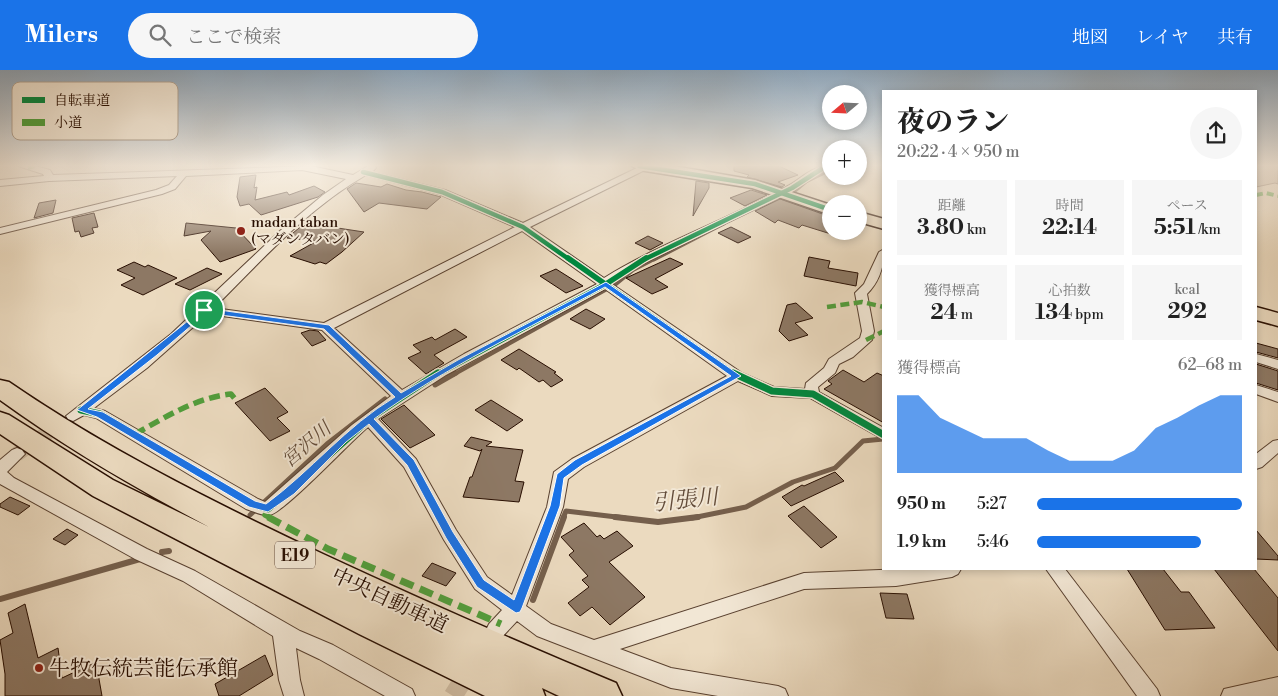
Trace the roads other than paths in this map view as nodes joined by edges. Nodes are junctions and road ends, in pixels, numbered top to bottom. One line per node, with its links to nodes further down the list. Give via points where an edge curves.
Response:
1 (147, 195): 11 (street)
2 (330, 195): 14 (street)
3 (449, 195): 10 (street)
4 (588, 195): 10 (street)
5 (778, 195): 13 (street, via 636,263 608,280)
6 (789, 195): 7 (main road)
7 (822, 207)
8 (867, 220): 9 (main road)
9 (882, 224)
10 (523, 227): 13 (street); 17 (street)
11 (0, 231)
12 (882, 256): 23 (street, via 868,286 861,293 868,331 866,340 834,362 830,370 811,386)
13 (610, 287): 20 (street); 24 (street, via 461,362)
14 (204, 310): 17 (street); 26 (street, via 77,413 100,414 258,506 268,508 290,492)
15 (1257, 312): 16 (main road)
16 (1278, 320)
17 (326, 327): 24 (street)
18 (1258, 358): 19 (street)
19 (1278, 365)
20 (737, 376): 23 (street, via 772,391); 36 (street, via 560,476 555,506)
21 (0, 388): 44 (highway, 中央自動車道 / E19, via 31,411 131,472 246,532 390,602)
22 (1257, 388): 25 (street)
23 (813, 394): 28 (street)
24 (401, 397): 26 (street)
25 (1278, 397)
26 (369, 419): 36 (street, via 410,463 481,583)
27 (0, 421): 43 (highway, 中央自動車道 / E19, via 103,488 371,623)
28 (882, 434)
29 (1278, 445): 31 (street)
30 (17, 454): 32 (street)
31 (1257, 462)
32 (0, 469)
33 (0, 475): 37 (street)
34 (946, 570): 39 (street, via 896,578 804,581)
35 (1056, 570): 46 (street)
36 (516, 608): 38 (street); 39 (street, via 544,630)
37 (281, 630): 41 (street); 42 (street)
38 (496, 630)
39 (593, 649): 45 (street, via 671,678)
40 (1278, 687): 47 (street)
41 (294, 696)
42 (405, 696)
43 (526, 696)
44 (603, 696)
45 (778, 696)
46 (1150, 696)
47 (1231, 696)

